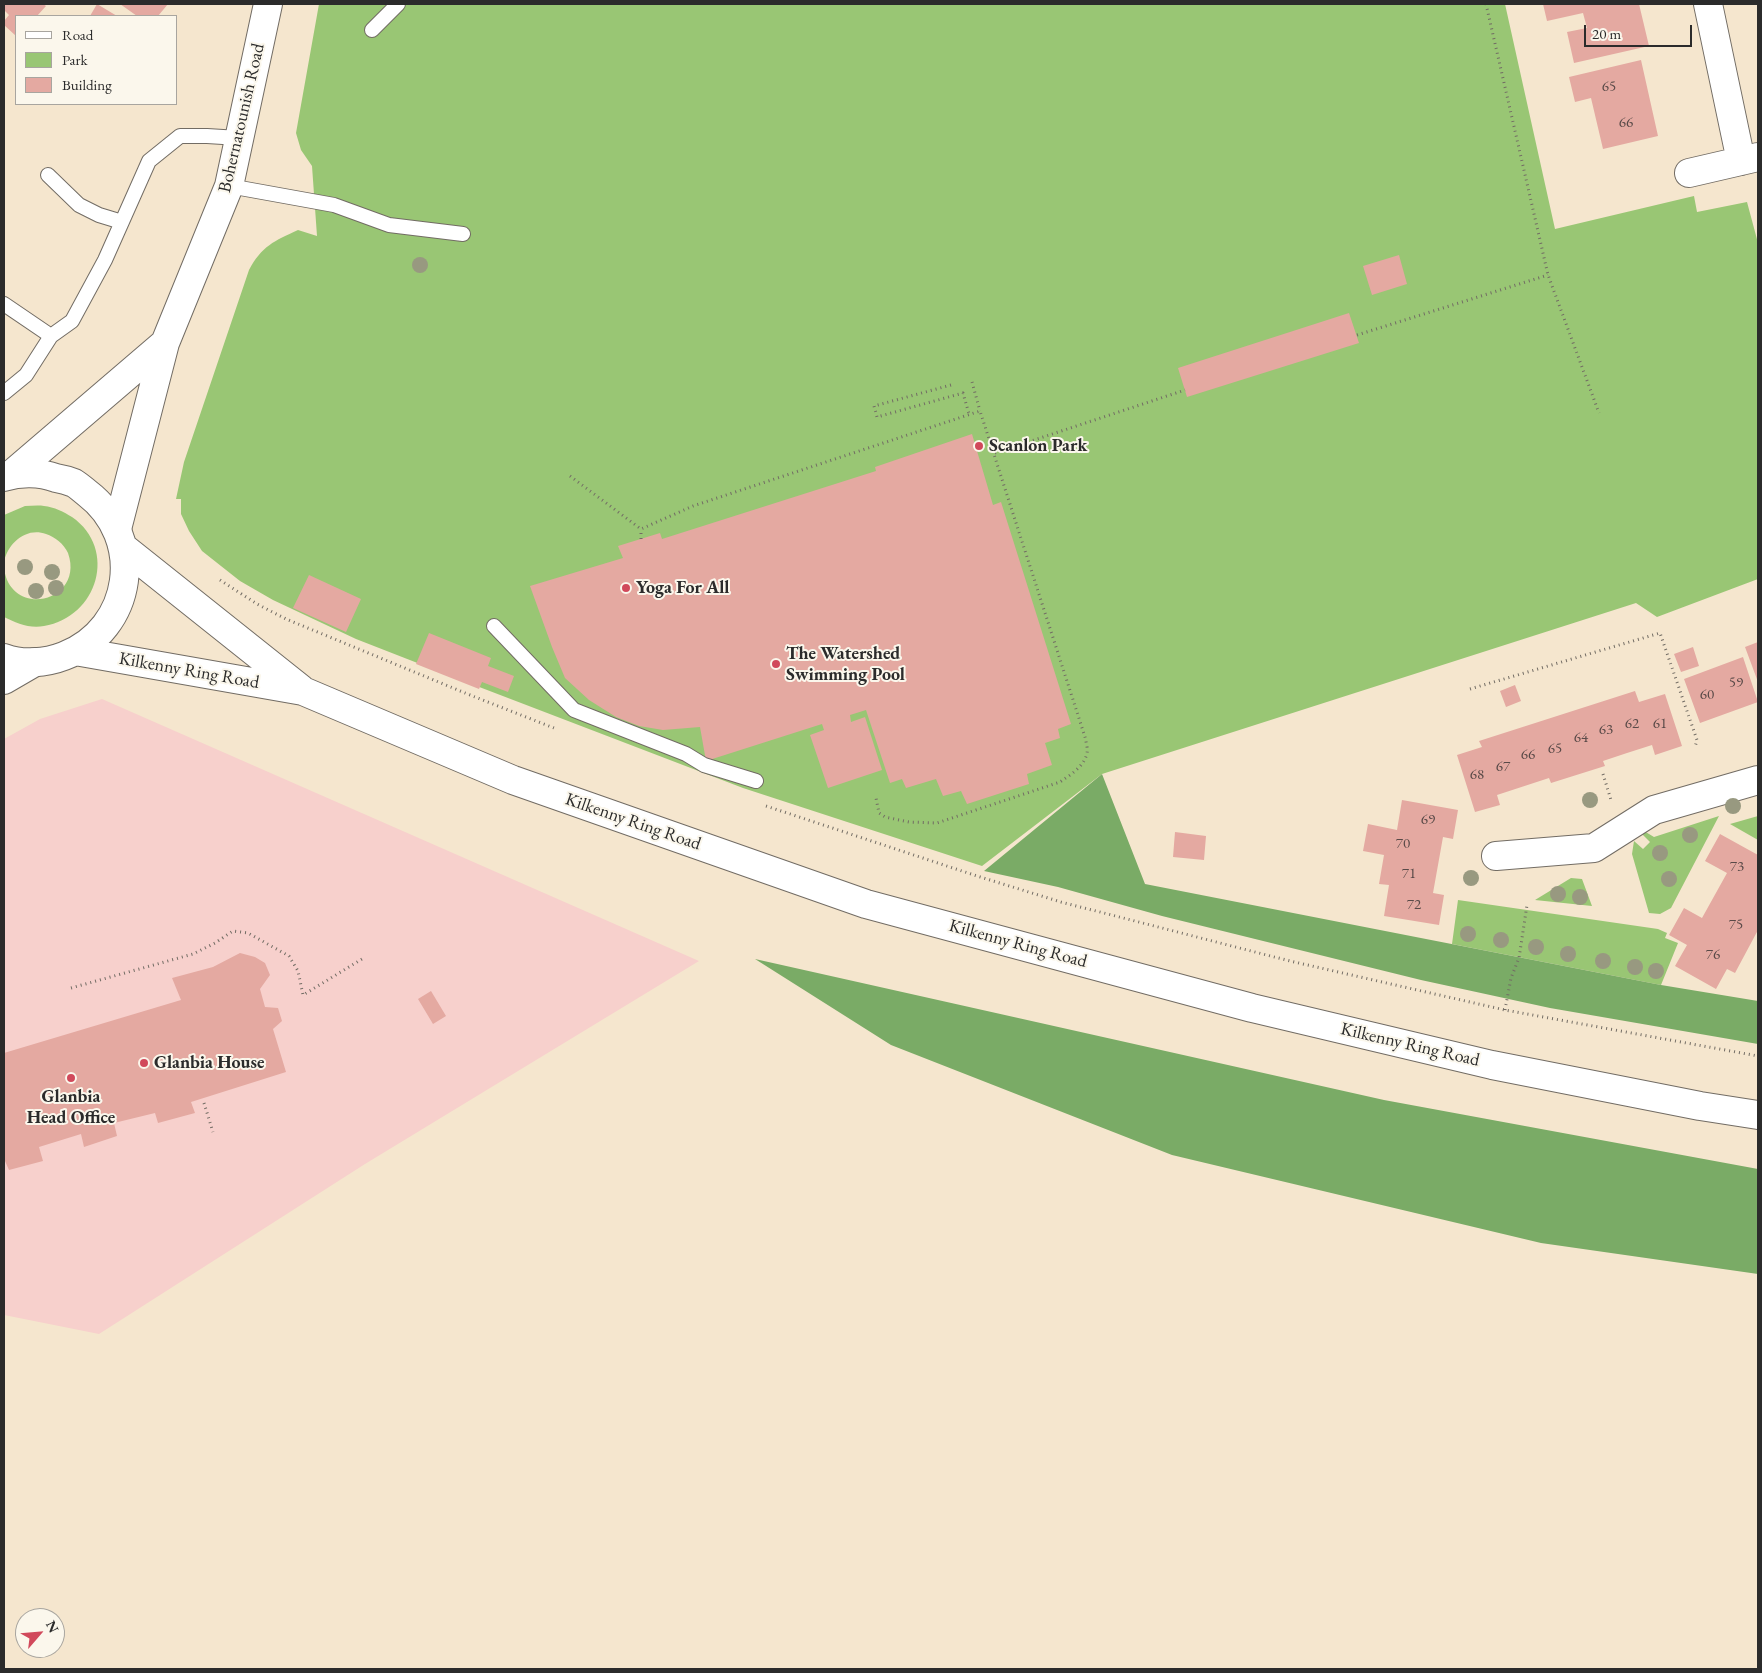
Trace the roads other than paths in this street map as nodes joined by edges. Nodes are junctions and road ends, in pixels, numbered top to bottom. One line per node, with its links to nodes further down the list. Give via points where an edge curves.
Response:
1 (268, 4): 5 (main road, Bohernatounish Road)
2 (398, 4): 4 (lane)
3 (1708, 4): 6 (main road)
4 (372, 30)
5 (239, 138): 9 (main road, Bohernatounish Road); 10 (lane, via 180,136 149,161)
6 (1749, 159): 7 (main road)
7 (1689, 173)
8 (48, 175): 10 (lane, via 78,205)
9 (229, 186): 11 (lane, via 334,205 389,225); 14 (main road, Bohernatounish Road)
10 (122, 222): 13 (lane, via 72,321)
11 (463, 234)
12 (4, 304): 13 (lane)
13 (51, 336): 15 (lane, via 26,374)
14 (165, 342): 16 (main road, Bohernatounish Road); 17 (main road, Bohernatounish Road)
15 (4, 393)
16 (8, 476): 17 (main road, via 44,474 74,483 100,503)
17 (120, 539): 19 (main road, Bohernatounish Road, via 125,579 116,608 100,633); 23 (main road, Kilkenny Ring Road)
18 (494, 626): 25 (lane, via 574,710 686,754 704,765)
19 (75, 652): 21 (main road); 23 (main road, Kilkenny Ring Road)
20 (4, 658): 21 (main road)
21 (35, 662): 22 (main road)
22 (4, 680)
23 (303, 690): 27 (main road, Kilkenny Ring Road, via 513,780 866,904 1252,1008 1501,1067)
24 (1758, 780): 26 (main road, via 1654,810 1594,848)
25 (756, 781)
26 (1496, 856)
27 (1758, 1115)

